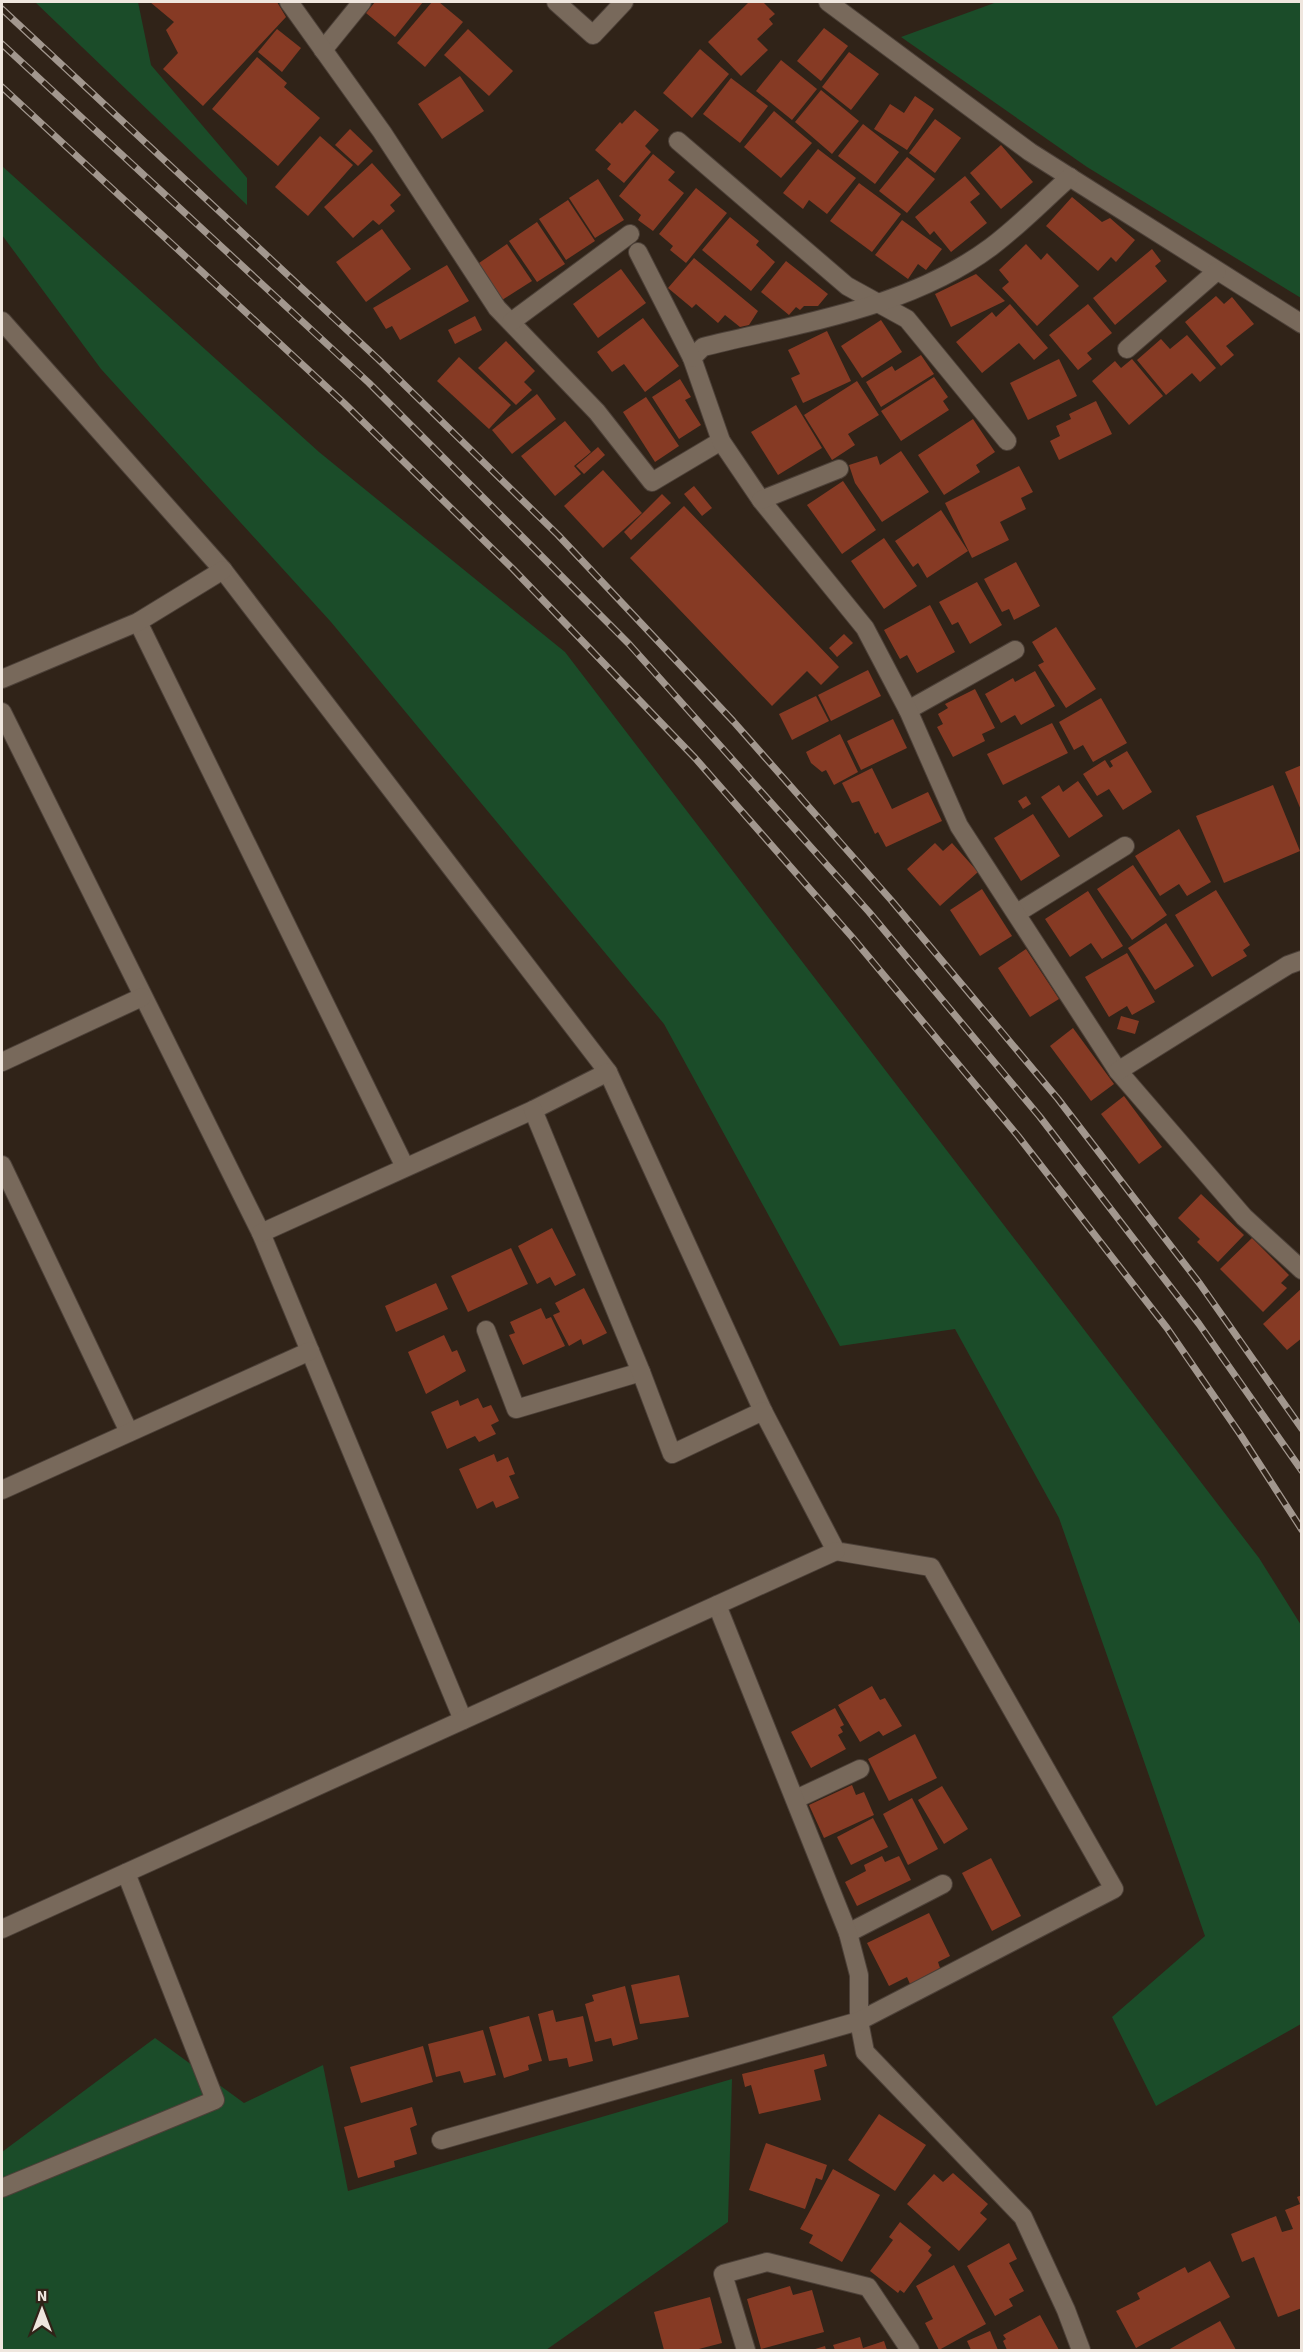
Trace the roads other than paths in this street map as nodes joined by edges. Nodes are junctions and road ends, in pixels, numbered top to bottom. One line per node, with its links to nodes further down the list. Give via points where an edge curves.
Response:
1 (289, 2): 6 (street)
2 (362, 2): 6 (street)
3 (556, 2): 4 (street, via 593,35)
4 (624, 2)
5 (828, 2): 8 (street, via 1029,152)
6 (323, 50): 14 (street, via 382,132 497,308)
7 (678, 141): 12 (street, via 847,286)
8 (1070, 177): 11 (street); 12 (street, via 990,247 936,280)
9 (630, 234): 14 (street)
10 (638, 252): 17 (street)
11 (1217, 271): 15 (street); 16 (street)
12 (879, 303): 17 (street, via 703,347); 19 (street, via 907,319)
13 (2, 321): 22 (street)
14 (511, 322): 18 (street, via 597,412 652,482)
15 (1302, 324)
16 (1126, 349)
17 (693, 358): 18 (street)
18 (721, 441): 21 (street)
19 (1007, 441)
20 (839, 469): 21 (street)
21 (761, 500): 26 (street, via 865,628)
22 (223, 570): 23 (street); 34 (street)
23 (138, 622): 25 (street); 37 (street)
24 (1016, 650): 26 (street)
25 (2, 679)
26 (908, 710): 29 (street, via 959,826)
27 (2, 712): 31 (street)
28 (1125, 846): 29 (street)
29 (1017, 913): 33 (street)
30 (1302, 960): 33 (street)
31 (142, 997): 32 (street); 38 (street)
32 (2, 1062)
33 (1118, 1071): 39 (street, via 1244,1217)
34 (608, 1072): 35 (street); 43 (street)
35 (533, 1110): 37 (street); 42 (street)
36 (2, 1165): 44 (street)
37 (405, 1167): 38 (street)
38 (261, 1233): 41 (street)
39 (1302, 1270)
40 (486, 1330): 42 (street, via 516,1409)
41 (310, 1351): 44 (street); 48 (street)
42 (641, 1372): 43 (street, via 672,1454)
43 (763, 1411): 46 (street)
44 (129, 1432): 45 (street)
45 (2, 1490)
46 (836, 1551): 47 (street); 55 (street, via 931,1566 1114,1889)
47 (717, 1605): 48 (street); 50 (street)
48 (463, 1720): 51 (street)
49 (860, 1769): 50 (street)
50 (796, 1799): 54 (street)
51 (126, 1873): 53 (street); 57 (street, via 215,2100)
52 (943, 1884): 54 (street)
53 (2, 1929)
54 (848, 1933): 55 (street, via 859,1975)
55 (859, 2021): 56 (street); 60 (street, via 865,2052 1023,2217)
56 (441, 2140)
57 (2, 2188)
58 (746, 2350): 59 (street, via 723,2274 767,2262 868,2287)
59 (910, 2350)
60 (1081, 2350)

